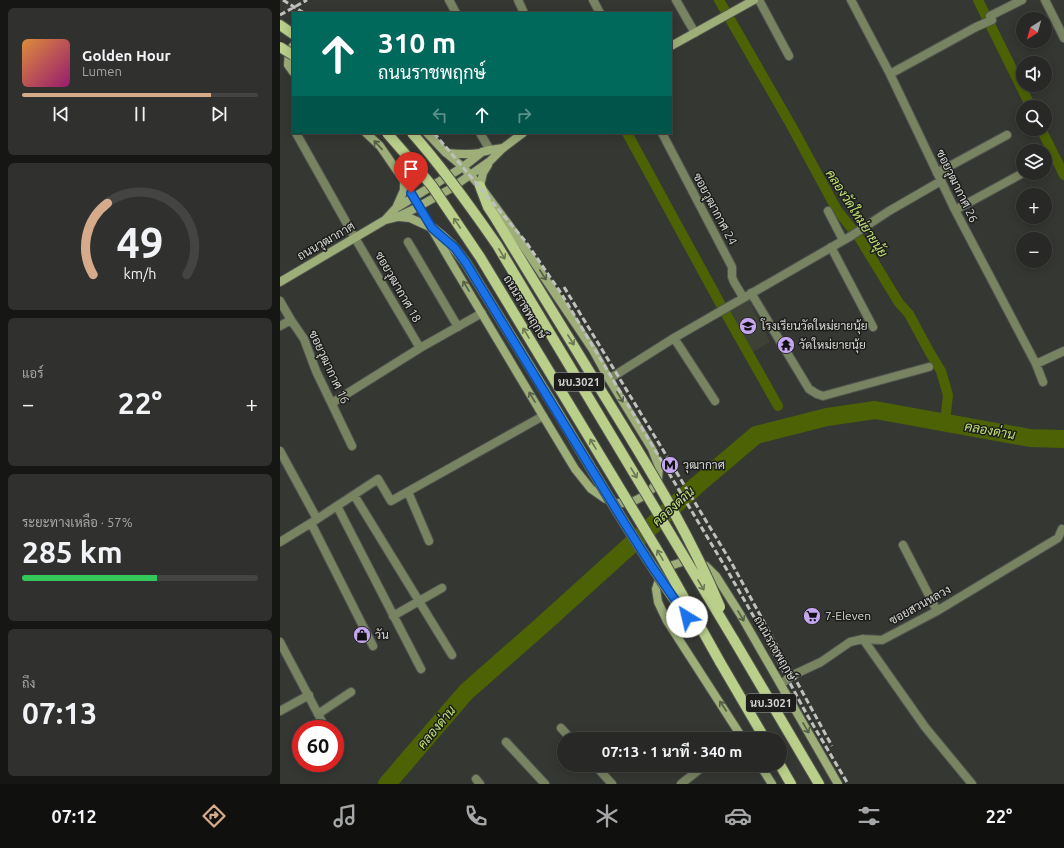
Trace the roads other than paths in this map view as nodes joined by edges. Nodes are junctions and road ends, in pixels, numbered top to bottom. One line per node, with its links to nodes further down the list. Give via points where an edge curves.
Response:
1 (449, 0): 10 (street)
2 (518, 0): 11 (street)
3 (593, 0): 12 (street)
4 (676, 0): 15 (street)
5 (754, 0): 15 (main road)
6 (759, 0): 21 (street)
7 (851, 0): 23 (street, ซอยวุฒากาศ 26)
8 (1022, 0): 23 (street, via 990,16 992,20)
9 (1045, 0): 16 (street)
10 (455, 12)
11 (524, 12)
12 (599, 12)
13 (280, 25): 14 (main road)
14 (292, 33)
15 (695, 33): 17 (main road)
16 (1064, 38)
17 (672, 45)
18 (280, 47): 20 (main road, bridge)
19 (292, 47): 22 (main road, via 289,51 288,65)
20 (292, 54)
21 (789, 56)
22 (292, 71)
23 (890, 74): 38 (street, ซอยวุฒากาศ 26)
24 (297, 134): 52 (street, ซอยวุฒากาศ 18)
25 (367, 134): 41 (main road, นบ.3021, one-way to 25, via 380,146)
26 (388, 134): 94 (main road, ถนนราชพฤกษ์ / นบ.3021, one-way to 26, bridge, via 658,553 480,257 432,186)
27 (413, 134): 90 (main road, ถนนราชพฤกษ์ / นบ.3021, one-way to 90, bridge, via 471,206 497,245)
28 (428, 134): 35 (main road)
29 (480, 134): 34 (street)
30 (521, 134): 33 (main road, ถนนวุฒากาศ)
31 (663, 134): 58 (street, ซอยวุฒากาศ 24, via 732,267 732,277)
32 (1007, 135): 38 (street)
33 (503, 148): 34 (main road, ถนนวุฒากาศ); 36 (main road, ถนนวุฒากาศ)
34 (486, 151): 35 (main road, via 474,154); 37 (main road, ถนนวุฒากาศ)
35 (446, 152): 37 (main road)
36 (490, 161): 39 (main road, ถนนวุฒากาศ); 43 (main road, via 483,173)
37 (463, 167): 39 (main road); 44 (main road, ถนนวุฒากาศ)
38 (937, 173): 42 (street, ซอยวุฒากาศ 26)
39 (470, 176): 43 (main road); 45 (main road, ถนนวุฒากาศ)
40 (1016, 177): 47 (street)
41 (404, 181): 44 (main road, นบ.3021); 46 (main road, via 404,190)
42 (941, 181): 47 (street, ซอยวุฒากาศ 26); 53 (street)
43 (480, 186): 70 (main road, นบ.3021, one-way to 70, via 534,261); 90 (main road, one-way to 90, bridge, via 488,207 677,517 707,576)
44 (413, 197): 45 (main road, นบ.3021); 46 (main road, ถนนวุฒากาศ)
45 (419, 207): 49 (main road, ถนนวุฒากาศ); 51 (main road, นบ.3021)
46 (396, 208): 50 (main road, ถนนวุฒากาศ)
47 (955, 210): 68 (street, ซอยวุฒากาศ 26)
48 (828, 211): 53 (street)
49 (397, 217): 50 (main road, ถนนวุฒากาศ); 51 (main road, via 410,218)
50 (385, 220): 52 (main road, ถนนวุฒากาศ)
51 (432, 228): 60 (main road, นบ.3021, one-way to 51); 94 (main road, bridge, via 455,248 466,263 651,565)
52 (355, 238): 56 (main road, ถนนวุฒากาศ); 66 (street, ซอยวุฒากาศ 18)
53 (847, 238): 55 (street)
54 (408, 242): 63 (street)
55 (831, 247): 57 (street); 64 (street)
56 (280, 282)
57 (751, 293): 58 (street); 69 (street, via 809,389 817,394 823,396)
58 (743, 297): 65 (street)
59 (280, 301): 61 (street, ซอยวุฒากาศ 16)
60 (482, 313): 63 (street); 74 (main road, นบ.3021, one-way to 60)
61 (291, 320): 62 (street); 73 (street, ซอยวุฒากาศ 16, via 304,339)
62 (280, 326)
63 (458, 327): 66 (street)
64 (873, 327)
65 (674, 338): 70 (street); 72 (street)
66 (420, 348): 73 (street)
67 (1064, 352): 68 (street)
68 (1036, 364): 71 (street, ซอยวุฒากาศ 26)
69 (929, 367)
70 (609, 379): 74 (main road, นบ.3021, one-way to 74, via 652,449 659,467 658,480 642,497 630,503 615,503 591,489 575,469)
71 (1043, 382)
72 (715, 401)
73 (332, 403): 75 (street, ซอยวุฒากาศ 16)
74 (543, 416): 77 (street)
75 (352, 446)
76 (280, 451): 80 (street)
77 (408, 492): 78 (street, via 391,501 378,479); 82 (street)
78 (354, 495): 79 (street); 86 (street)
79 (337, 506): 80 (street); 88 (street)
80 (314, 521): 83 (street); 92 (street)
81 (1062, 529): 87 (street, ซอยสวนหลวง, via 1058,538)
82 (429, 541)
83 (280, 542)
84 (903, 546): 87 (street)
85 (442, 588): 86 (street)
86 (419, 602): 88 (street); 93 (street)
87 (937, 611): 89 (street, ซอยสวนหลวง, via 882,640)
88 (393, 616): 95 (street)
89 (863, 638): 96 (street, ซอยสวนหลวง, via 850,642 821,662 793,675); 118 (street, via 926,727)
90 (734, 640): 116 (main road, ถนนราชพฤกษ์ / นบ.3021)
91 (280, 642): 98 (street)
92 (373, 646)
93 (452, 655)
94 (720, 662): 105 (main road, ถนนราชพฤกษ์ / นบ.3021)
95 (421, 669)
96 (781, 684): 104 (main road, ถนนราชพฤกษ์ / นบ.3021, one-way to 96, via 667,621 658,602 656,589 663,574 669,568 685,561 706,566 716,576); 117 (main road, ถนนราชพฤกษ์ / นบ.3021, one-way to 117)
97 (351, 692): 100 (street)
98 (309, 695): 99 (street); 100 (street)
99 (280, 711)
100 (318, 714): 101 (street)
101 (321, 720)
102 (561, 728): 103 (street)
103 (565, 732)
104 (737, 732)
105 (761, 732)
106 (506, 742): 111 (street)
107 (601, 772): 112 (street)
108 (697, 772): 113 (street)
109 (764, 772): 114 (main road)
110 (784, 772): 115 (main road)
111 (545, 784)
112 (612, 784)
113 (681, 784)
114 (772, 784)
115 (791, 784)
116 (819, 784)
117 (838, 784)
118 (972, 784)

